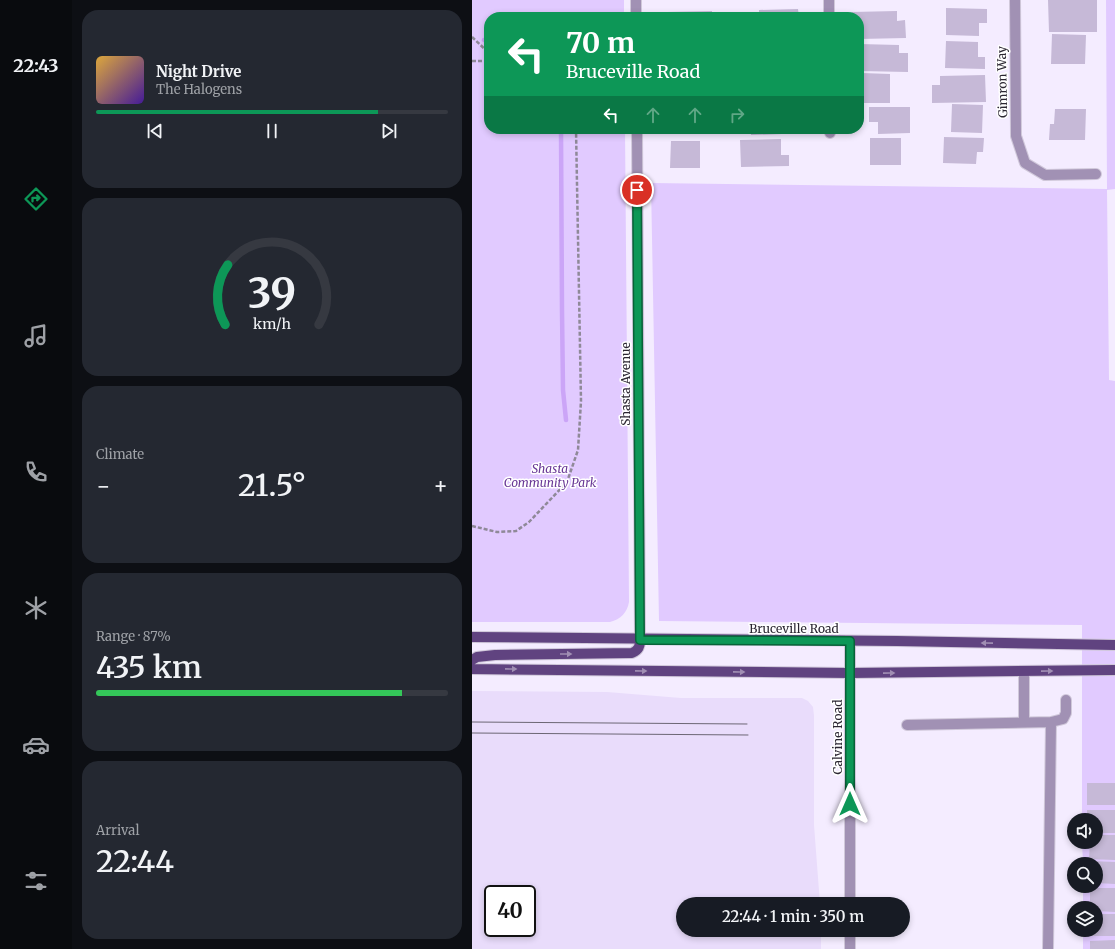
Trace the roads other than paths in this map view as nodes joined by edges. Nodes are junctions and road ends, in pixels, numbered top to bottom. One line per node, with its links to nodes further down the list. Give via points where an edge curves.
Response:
1 (636, 0): 4 (street)
2 (829, 0): 5 (street)
3 (1015, 0): 7 (street, Gimron Way, via 1016,136 1025,163 1045,175)
4 (636, 12)
5 (829, 12)
6 (637, 134): 9 (street, Shasta Avenue)
7 (1096, 174)
8 (472, 637): 9 (main road, Bruceville Road)
9 (640, 640): 10 (main road, Bruceville Road); 12 (main road, one-way to 9, via 495,655 632,653 640,646)
10 (850, 641): 11 (main road, Bruceville Road, one-way to 10); 16 (street, Calvine Road)
11 (1115, 645)
12 (472, 660)
13 (472, 669): 16 (main road, one-way to 16)
14 (1115, 670): 15 (main road, one-way to 14)
15 (1024, 671): 16 (main road, one-way to 15); 18 (street)
16 (850, 673): 21 (street, Calvine Road)
17 (1066, 700): 19 (street, via 1066,713 1063,719)
18 (1024, 722): 19 (street); 20 (street)
19 (1051, 722): 24 (street)
20 (907, 725)
21 (850, 897)
22 (850, 937): 23 (street)
23 (850, 949)
24 (1048, 949)

